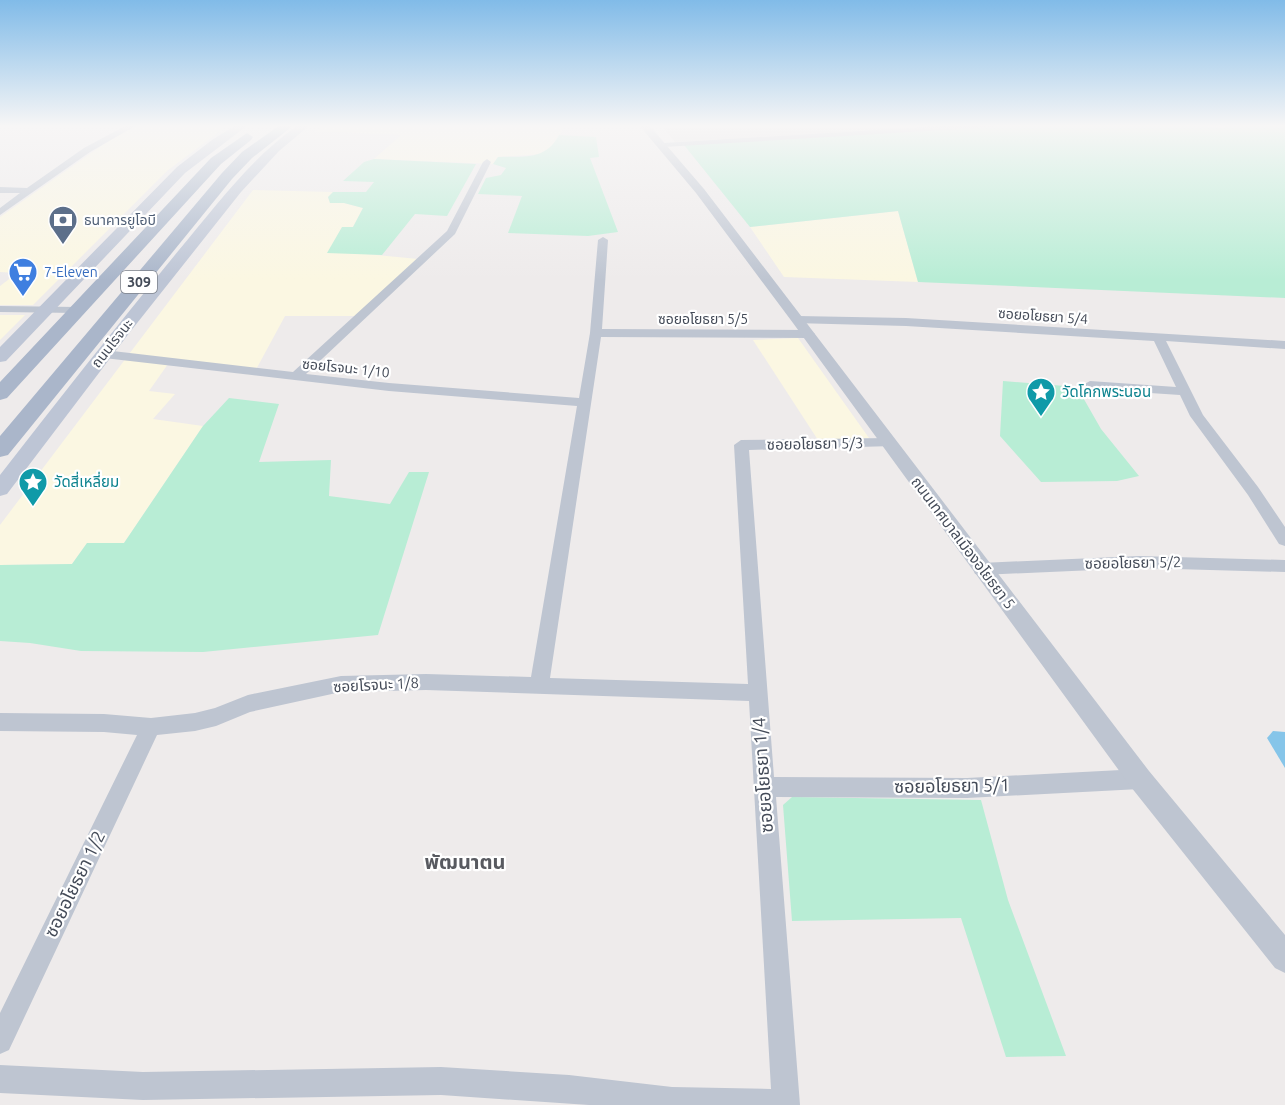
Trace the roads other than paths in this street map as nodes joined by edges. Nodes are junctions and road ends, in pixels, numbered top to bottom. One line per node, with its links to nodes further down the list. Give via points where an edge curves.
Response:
1 (50, 177): 9 (street)
2 (176, 177): 13 (main road)
3 (202, 177): 14 (main road, 309)
4 (227, 177): 17 (main road, ถนนโรจนะ / 309)
5 (246, 177): 21 (main road, ถนนโรจนะ)
6 (480, 177): 23 (street, via 451,232)
7 (687, 177): 15 (street, ถนนเทศบาลเมืองอโยธยา 5)
8 (0, 190): 9 (street)
9 (30, 191): 10 (street)
10 (0, 212)
11 (603, 240): 16 (street)
12 (0, 309): 13 (street)
13 (46, 310): 14 (street); 22 (main road)
14 (78, 310): 18 (main road, 309)
15 (804, 327): 16 (street, ซอยอโยธยา 5/5); 19 (street, ซอยอโยธยา 5/4, via 906,322); 28 (street, ถนนเทศบาลเมืองอโยธยา 5)
16 (596, 333): 27 (street)
17 (96, 334): 18 (main road); 30 (main road, ถนนโรจนะ / 309)
18 (55, 335): 26 (main road, 309)
19 (1159, 339): 20 (street, ซอยอโยธยา 5/4); 25 (street)
20 (1285, 345)
21 (104, 354): 23 (street, ซอยโรจนะ 1/10); 31 (main road, ถนนโรจนะ)
22 (0, 357)
23 (295, 377): 27 (street, ซอยโรจนะ 1/10)
24 (1090, 385): 25 (street)
25 (1182, 391): 32 (street)
26 (0, 393)
27 (586, 403): 35 (street)
28 (888, 443): 29 (street, ซอยอโยธยา 5/3); 34 (street, ถนนเทศบาลเมืองอโยธยา 5)
29 (741, 445): 36 (street, ซอยอโยธยา 1/4)
30 (0, 450)
31 (0, 489)
32 (1285, 540)
33 (1285, 566): 34 (street, ซอยอโยธยา 5/2, via 1139,562)
34 (981, 568): 39 (street, ถนนเทศบาลเมืองอโยธยา 5)
35 (539, 686): 36 (street, ซอยโรจนะ 1/8); 38 (street, ซอยโรจนะ 1/8, via 341,684 248,704 195,722)
36 (757, 693): 40 (street, ซอยอโยธยา 1/4)
37 (0, 722): 38 (street, ซอยโรจนะ 1/8)
38 (151, 727): 42 (street, ซอยอโยธยา 1/2)
39 (1140, 779): 40 (street, ซอยอโยธยา 5/1, via 967,788); 41 (street, ถนนเทศบาลเมืองอโยธยา 5)
40 (764, 787): 44 (street, ซอยอโยธยา 1/4)
41 (1285, 958)
42 (0, 1041)
43 (0, 1079): 44 (street, via 143,1086 441,1081 570,1089 672,1101)
44 (786, 1104)

